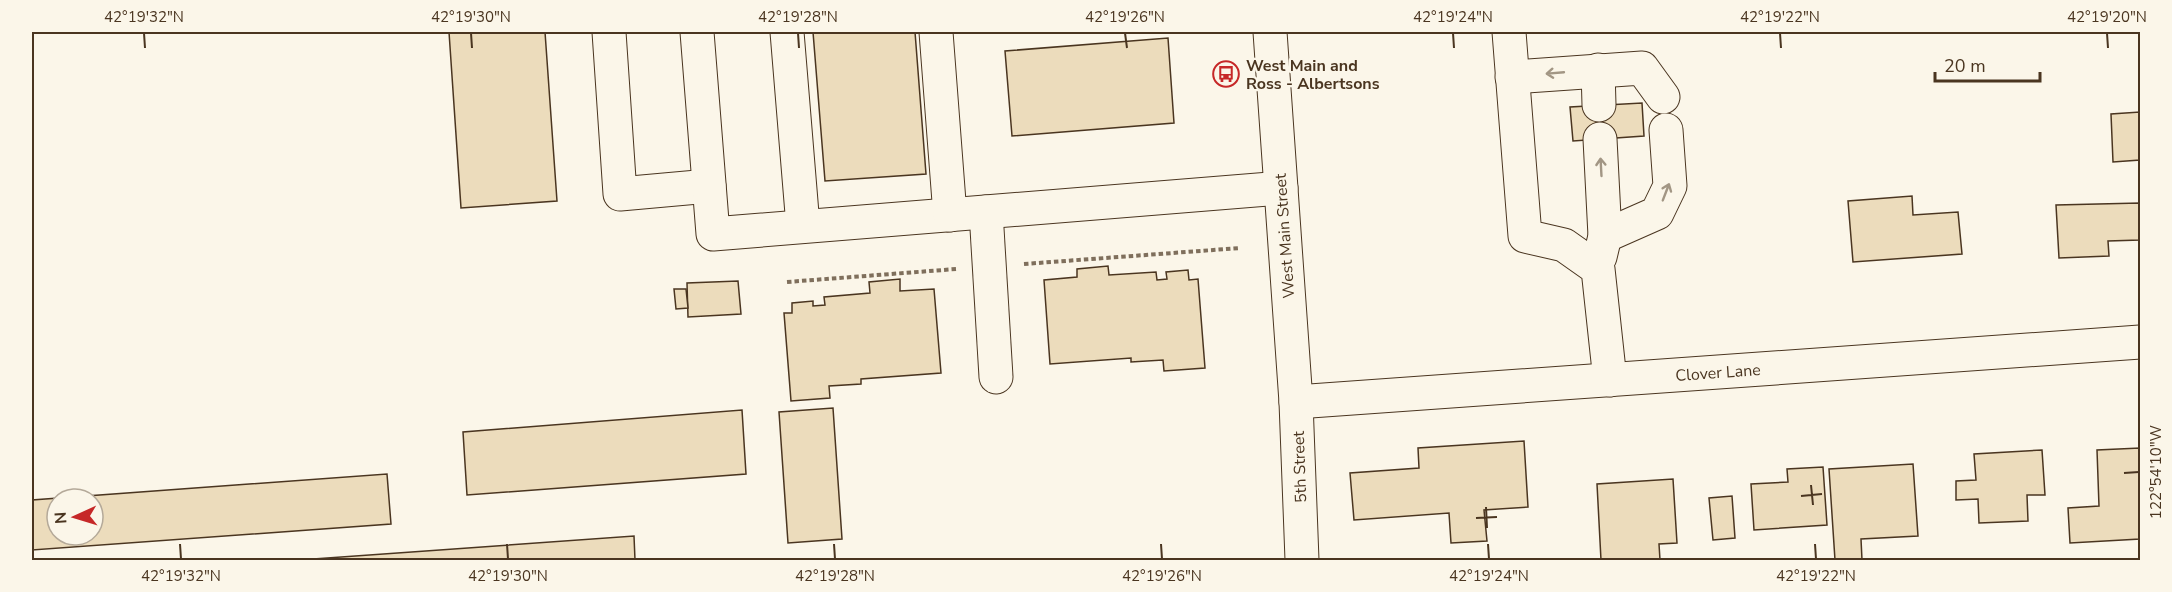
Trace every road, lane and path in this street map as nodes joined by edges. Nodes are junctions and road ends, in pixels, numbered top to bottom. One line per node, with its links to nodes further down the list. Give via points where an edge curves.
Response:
1 (609, 32): 13 (street, via 620,194)
2 (697, 32): 13 (street)
3 (787, 32): 17 (street)
4 (936, 32): 16 (street)
5 (1270, 32): 14 (street, West Main Street)
6 (1509, 32): 8 (street)
7 (1598, 70): 8 (street, one-way to 8); 9 (street, via 1642,68); 10 (street)
8 (1512, 76): 19 (street, via 1525,236 1564,245)
9 (1663, 97)
10 (1599, 105)
11 (1666, 130): 18 (street, one-way to 11, via 1657,213 1670,186)
12 (1600, 139): 18 (street, one-way to 12)
13 (709, 186): 17 (street, via 713,234)
14 (1281, 188): 15 (street); 23 (street, West Main Street)
15 (986, 212): 16 (street); 21 (street)
16 (950, 215): 17 (street)
17 (803, 226)
18 (1605, 236): 19 (street)
19 (1598, 269): 22 (street)
20 (2140, 342): 22 (street, Clover Lane)
21 (996, 376)
22 (1610, 380): 23 (street, Clover Lane)
23 (1296, 402): 24 (street, 5th Street)
24 (1302, 546)

